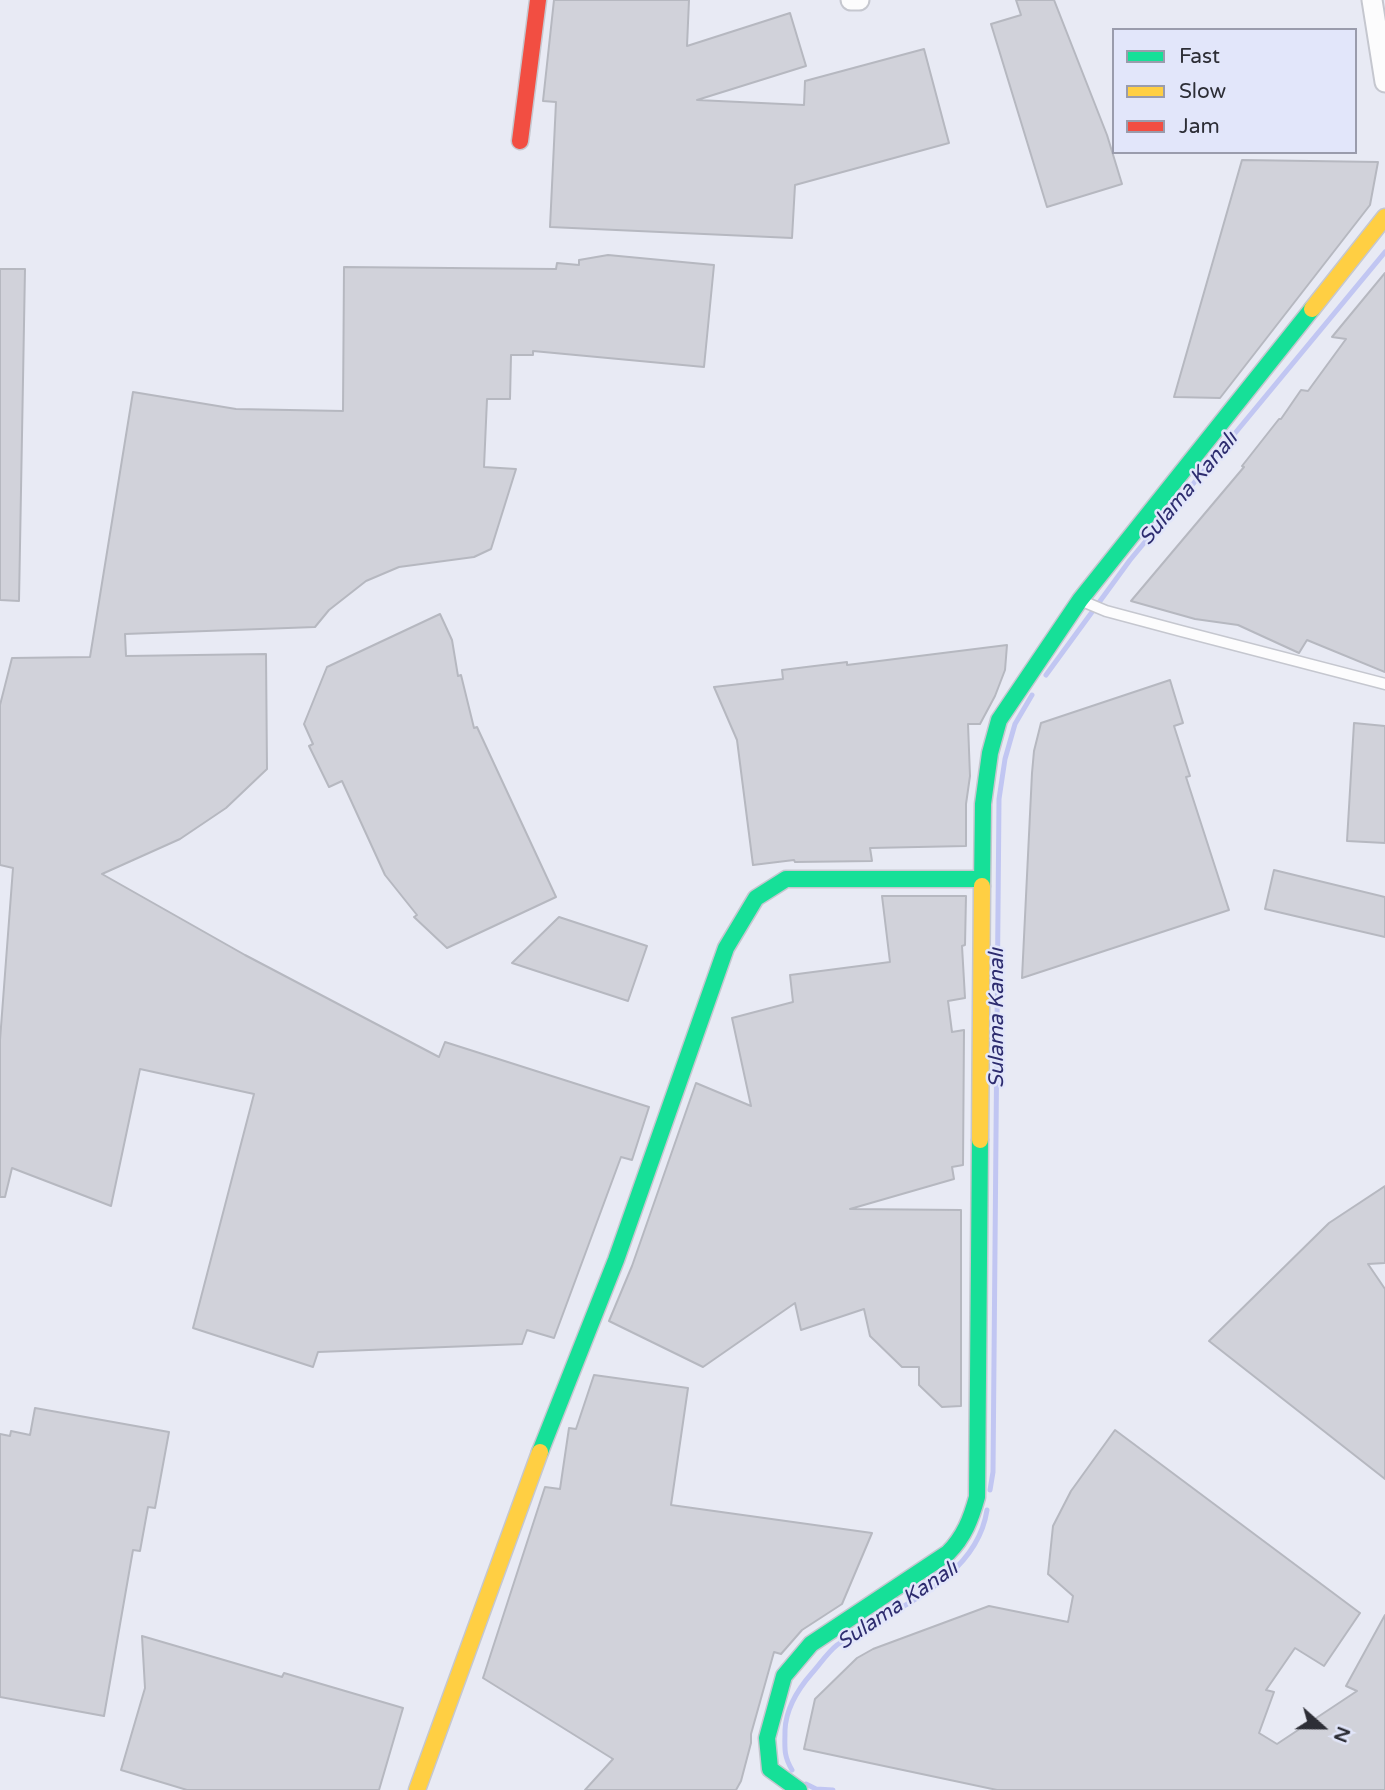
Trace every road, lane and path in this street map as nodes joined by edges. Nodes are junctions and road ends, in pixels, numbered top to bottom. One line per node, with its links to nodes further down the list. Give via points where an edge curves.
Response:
1 (538, 0): 6 (street)
2 (851, 0): 3 (street)
3 (859, 0)
4 (1372, 0): 5 (street)
5 (1385, 82)
6 (520, 141)
7 (1385, 217): 8 (street)
8 (1080, 600): 9 (lane, via 1106,611); 10 (street, via 999,720 983,804)
9 (1385, 684)
10 (981, 879): 11 (street, via 786,879 755,898 726,948 616,1260 560,1398); 12 (street, via 977,1497 957,1546 811,1644 784,1676 767,1738 770,1769)
11 (417, 1790)
12 (799, 1790)

